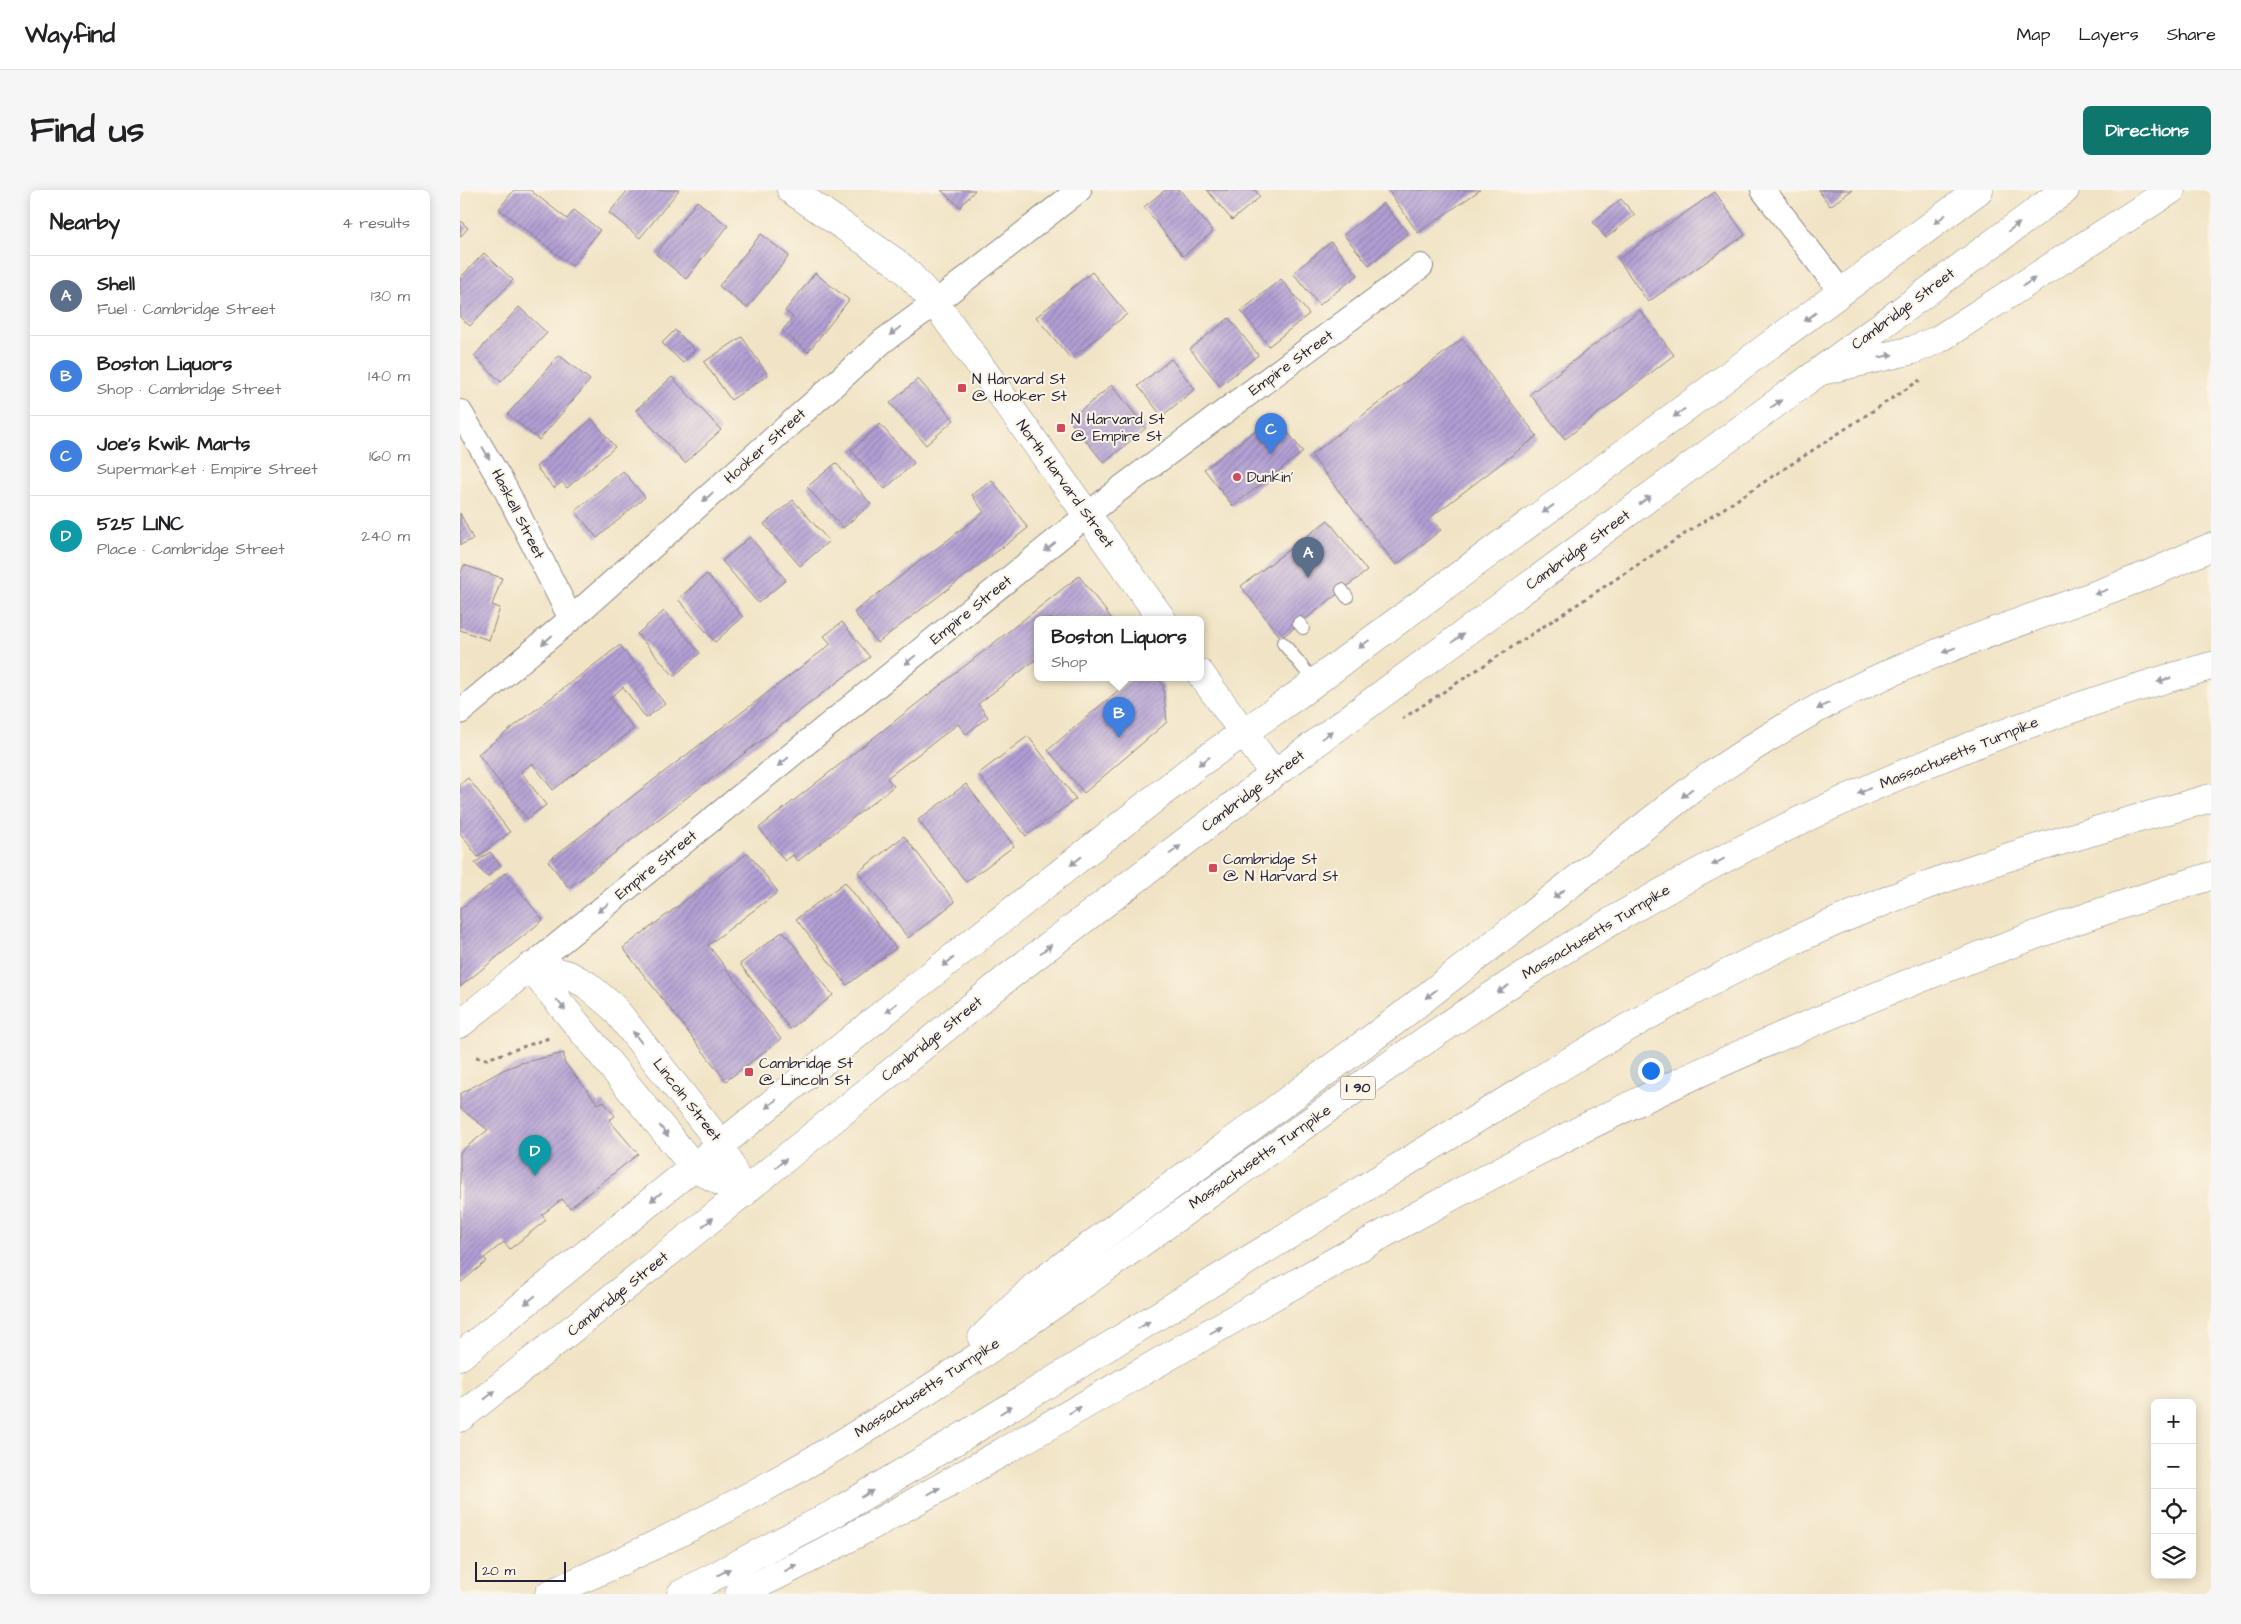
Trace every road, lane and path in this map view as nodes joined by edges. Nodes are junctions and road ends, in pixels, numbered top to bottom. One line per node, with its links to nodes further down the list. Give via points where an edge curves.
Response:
1 (791, 190): 9 (main road, North Harvard Street, via 894,261)
2 (1079, 190): 9 (street, Hooker Street)
3 (1763, 190): 8 (street)
4 (1979, 190): 8 (main road, one-way to 8)
5 (2065, 190): 10 (main road, Cambridge Street, one-way to 5)
6 (2171, 190): 10 (main road, one-way to 6, via 1912,350 1939,339)
7 (1421, 266): 13 (street, Empire Street, via 1125,485)
8 (1842, 293): 22 (main road, one-way to 22)
9 (935, 303): 13 (main road, North Harvard Street); 18 (street, Hooker Street, one-way to 18, via 883,341)
10 (1821, 371): 26 (main road, Cambridge Street, one-way to 10)
11 (1921, 379): 24 (path)
12 (460, 412): 18 (street, Haskell Street, one-way to 18, via 504,486)
13 (1088, 516): 17 (main road, North Harvard Street); 29 (street, Empire Street, one-way to 29)
14 (2211, 547): 16 (main road)
15 (2211, 558): 16 (main road)
16 (2147, 575): 37 (main road, one-way to 37, via 1867,684 1812,712 1739,756 1697,785 1394,1022 1034,1287)
17 (1160, 616)
18 (571, 620): 23 (street, Hooker Street, one-way to 23)
19 (1283, 643): 22 (lane)
20 (2211, 666): 37 (main road, Massachusetts Turnpike / I 90, one-way to 37, via 2069,710 1905,773 1782,829 1670,888 1565,949 1461,1016)
21 (1204, 678): 25 (main road)
22 (1315, 682): 25 (main road)
23 (460, 712)
24 (1396, 723)
25 (1244, 733): 26 (main road); 33 (main road, one-way to 33, via 1197,765)
26 (1274, 774): 35 (main road, Cambridge Street, one-way to 26, via 1007,978)
27 (2211, 798): 40 (main road, one-way to 27, via 843,1508 1558,1068 1711,982 1824,927 1915,890 2005,858)
28 (2211, 876): 41 (main road, one-way to 28, via 917,1500 1388,1231 1583,1129 1734,1058 1887,993 2085,918)
29 (530, 967): 30 (main road); 33 (main road, Lincoln Street, one-way to 29, via 606,1000 569,975); 34 (main road, one-way to 34)
30 (460, 1024)
31 (554, 1036): 32 (path, via 487,1059)
32 (476, 1057)
33 (722, 1144): 34 (main road); 35 (main road, Lincoln Street)
34 (694, 1167): 35 (main road); 36 (main road, one-way to 36)
35 (743, 1194): 38 (main road, Cambridge Street, one-way to 35)
36 (460, 1356)
37 (929, 1389): 39 (main road, Massachusetts Turnpike / I 90, via 796,1469 690,1527)
38 (460, 1418)
39 (549, 1594)
40 (681, 1594)
41 (739, 1594)

